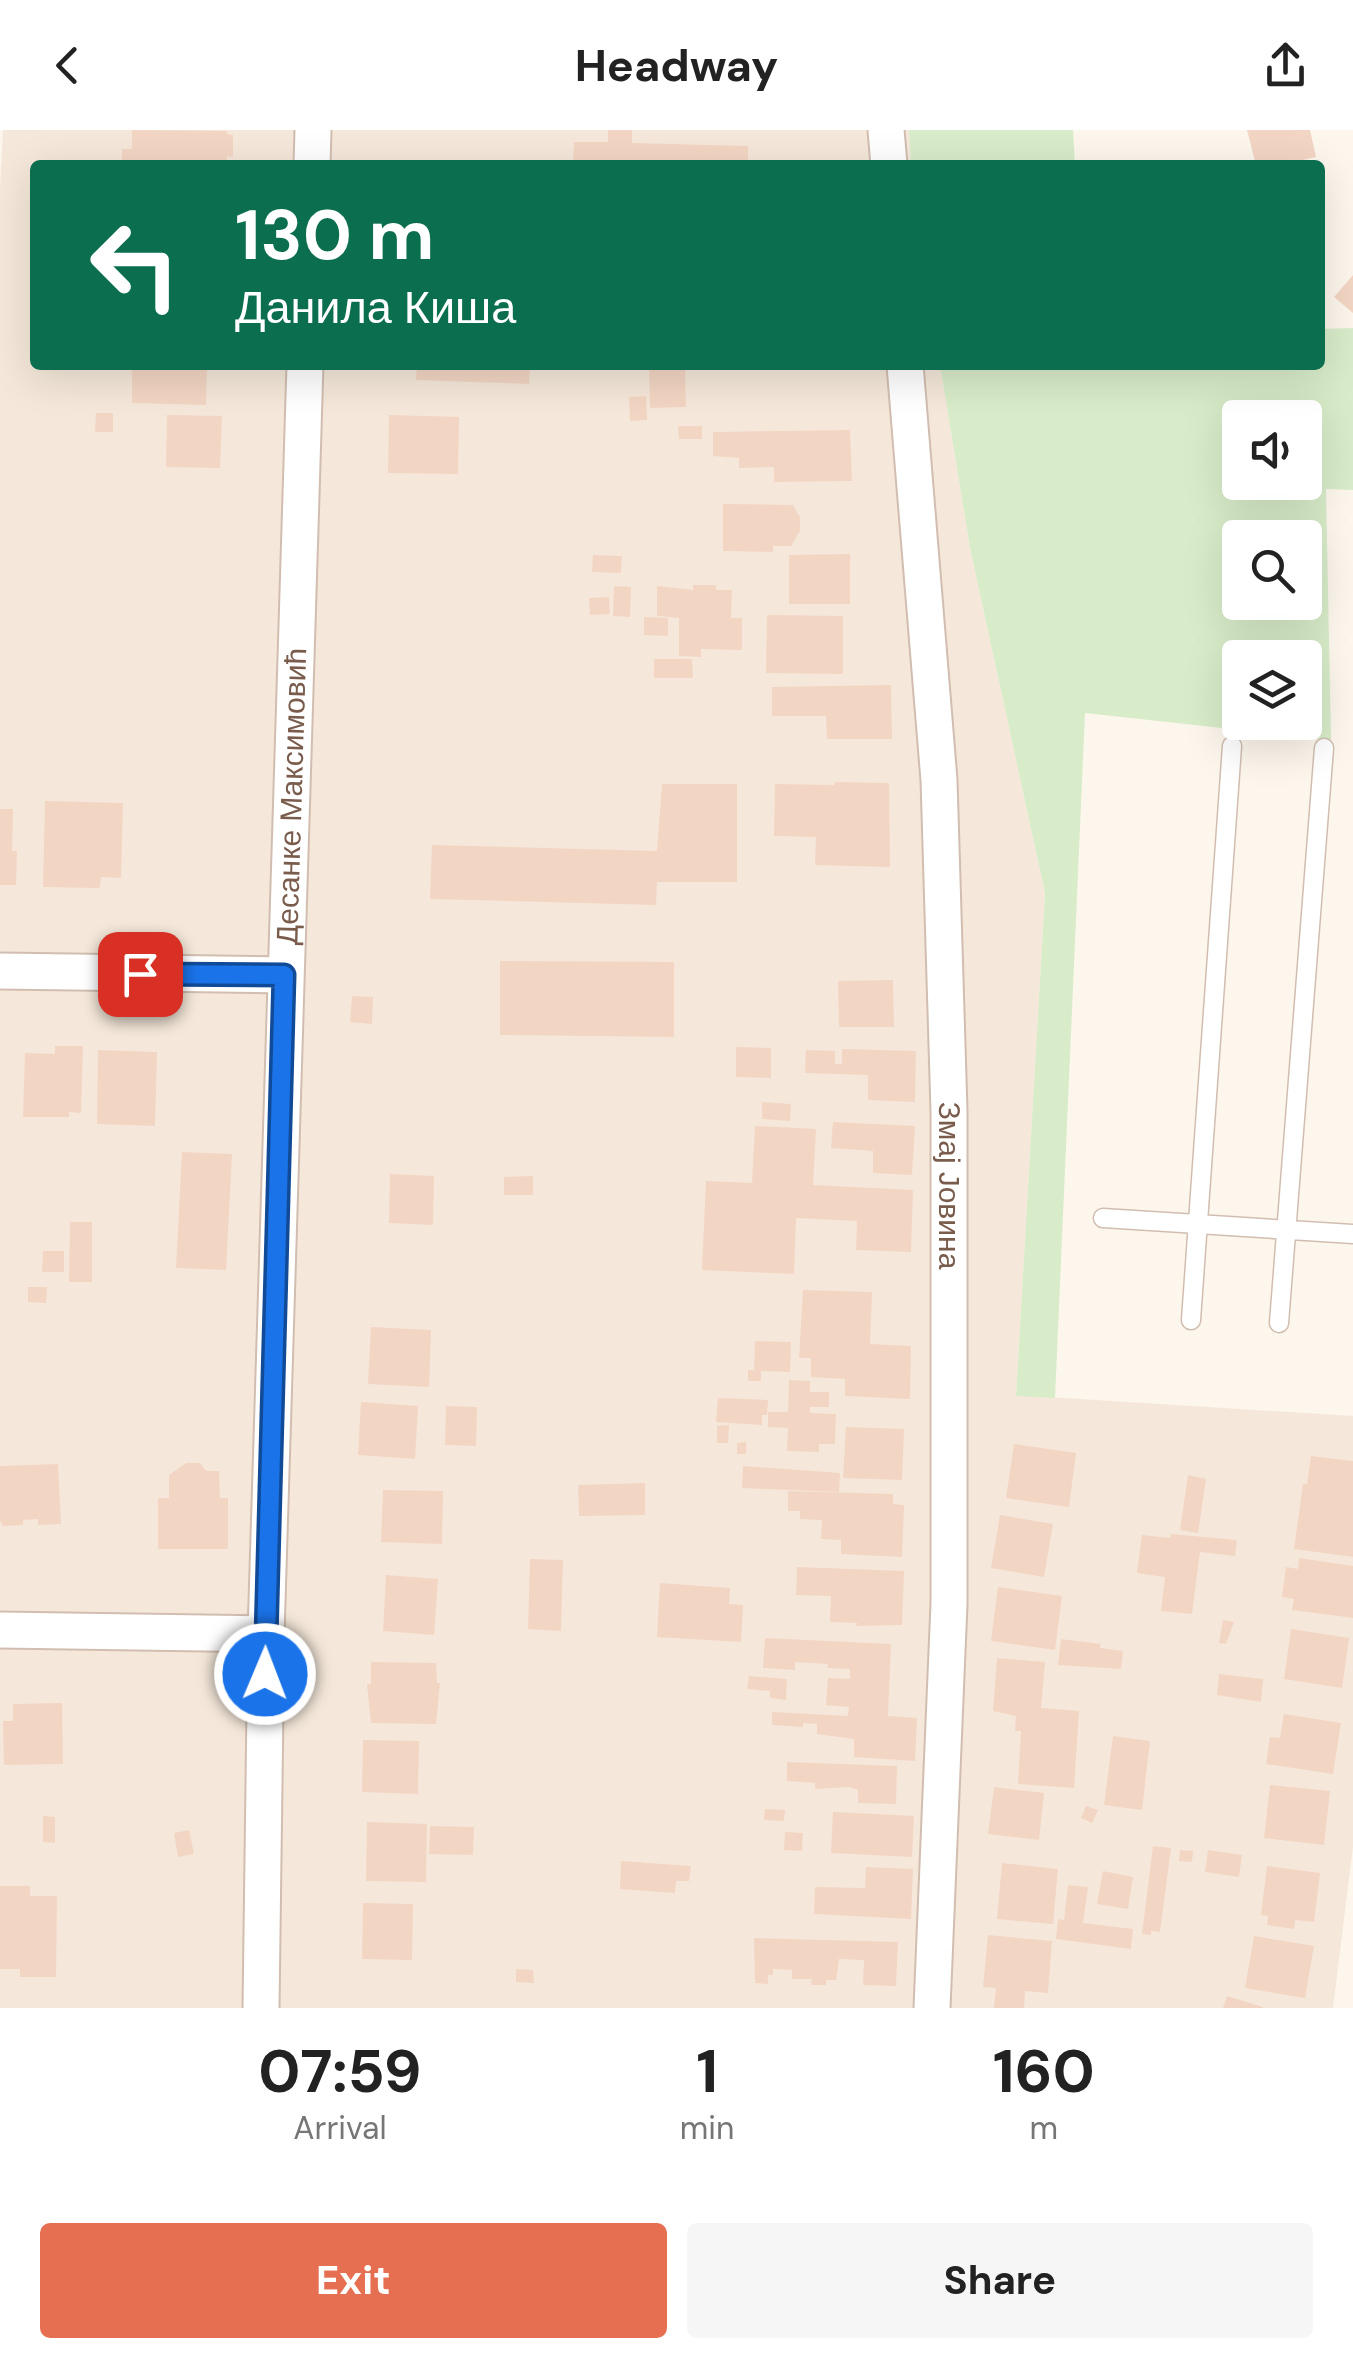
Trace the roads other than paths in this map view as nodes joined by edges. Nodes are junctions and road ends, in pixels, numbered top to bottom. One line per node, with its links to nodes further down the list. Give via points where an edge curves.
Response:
1 (313, 130): 3 (street)
2 (886, 130): 4 (street)
3 (312, 160)
4 (889, 160)
5 (305, 370): 10 (street, Десанке Максимовић)
6 (905, 370): 20 (street, Змај Јовина, via 939,780 949,1111 949,1604)
7 (1232, 746): 12 (lane)
8 (1324, 748): 13 (lane)
9 (0, 972): 10 (street)
10 (284, 975): 18 (street, Десанке Максимовић)
11 (1103, 1218): 12 (lane)
12 (1198, 1224): 13 (lane); 15 (lane)
13 (1287, 1230): 14 (lane); 16 (lane)
14 (1353, 1234)
15 (1191, 1320)
16 (1279, 1323)
17 (0, 1630): 18 (street)
18 (266, 1634): 19 (street, Десанке Максимовић)
19 (261, 2008)
20 (932, 2008)

